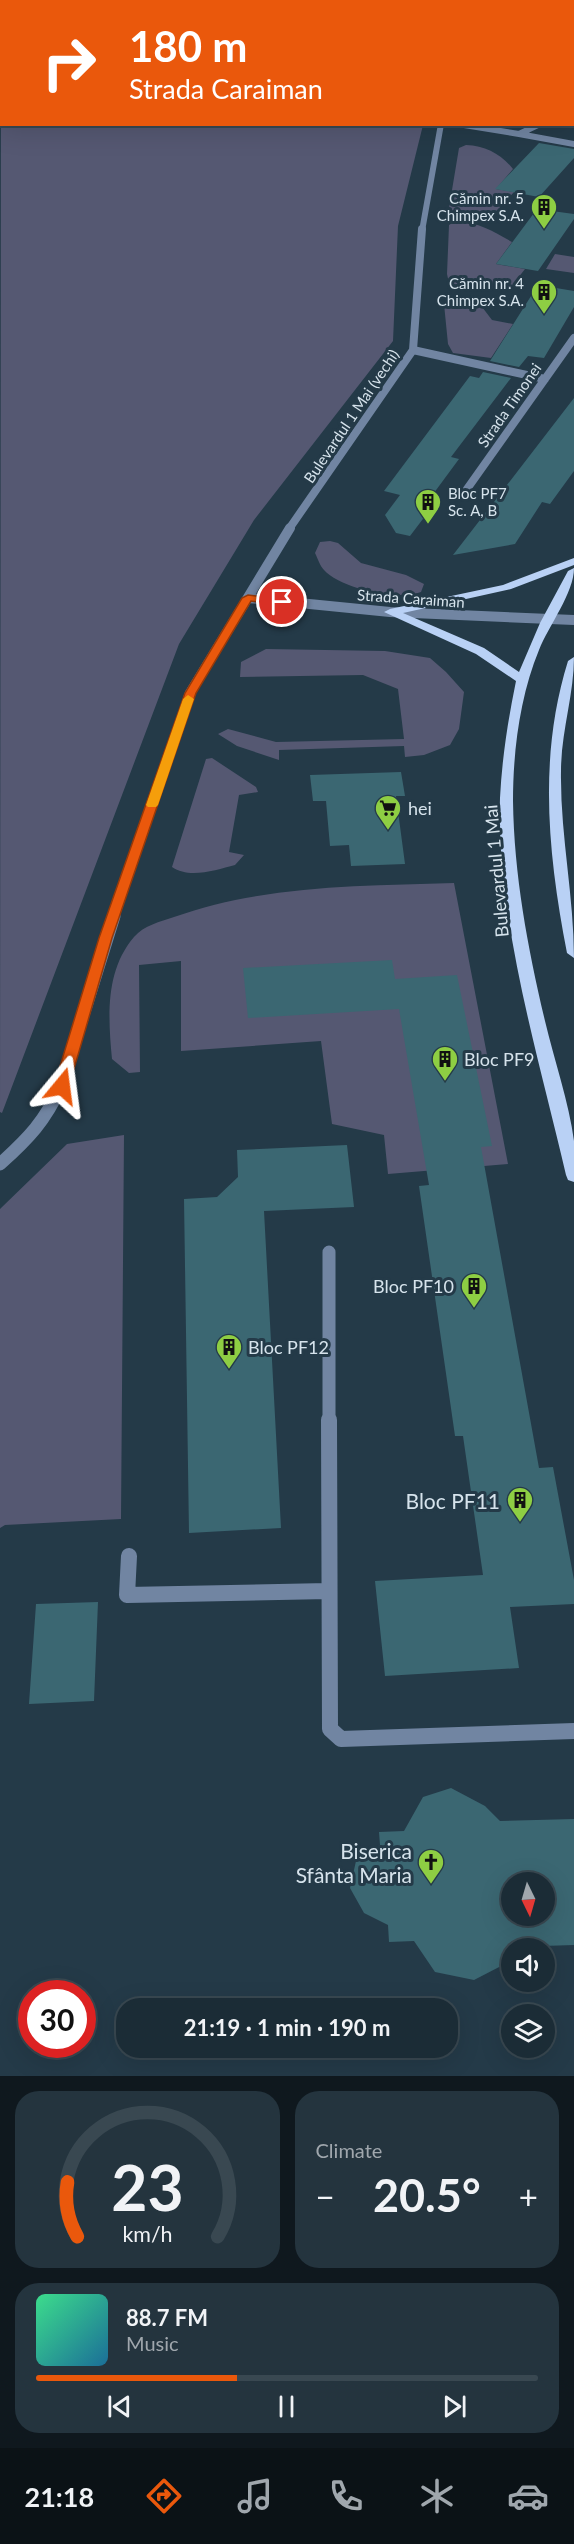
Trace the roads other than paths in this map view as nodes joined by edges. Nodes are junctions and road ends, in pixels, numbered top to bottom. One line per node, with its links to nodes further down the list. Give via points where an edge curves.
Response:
1 (441, 126): 7 (street, Bulevardul 1 Mai (vechi), via 423,216)
2 (470, 126): 4 (street)
3 (536, 126): 4 (street)
4 (519, 134): 5 (street)
5 (574, 144)
6 (574, 338): 8 (street, Strada Timonei)
7 (413, 350): 8 (street); 12 (street, Bulevardul 1 Mai (vechi), via 282,540)
8 (545, 379): 9 (street, Strada Timonei)
9 (467, 489)
10 (574, 561): 13 (main road, via 514,587)
11 (574, 571): 14 (main road, Bulevardul 1 Mai)
12 (248, 598): 13 (street, Strada Caraiman); 20 (street, Bulevardul 1 Mai (vechi), via 190,693 106,938 62,1086 27,1140)
13 (390, 612): 14 (street, Strada Caraiman); 18 (main road, via 480,651)
14 (548, 619): 15 (street, Strada Caraiman); 18 (main road, Bulevardul 1 Mai)
15 (574, 620)
16 (574, 661): 17 (main road)
17 (571, 679): 19 (main road, via 558,740 554,816)
18 (523, 680): 21 (main road, Bulevardul 1 Mai, via 510,767 510,852 521,939)
19 (574, 953)
20 (0, 1164)
21 (574, 1175)
22 (329, 1252): 24 (street)
23 (129, 1556): 24 (street, via 127,1595)
24 (328, 1591): 25 (street, via 330,1729 341,1739)
25 (574, 1731)

